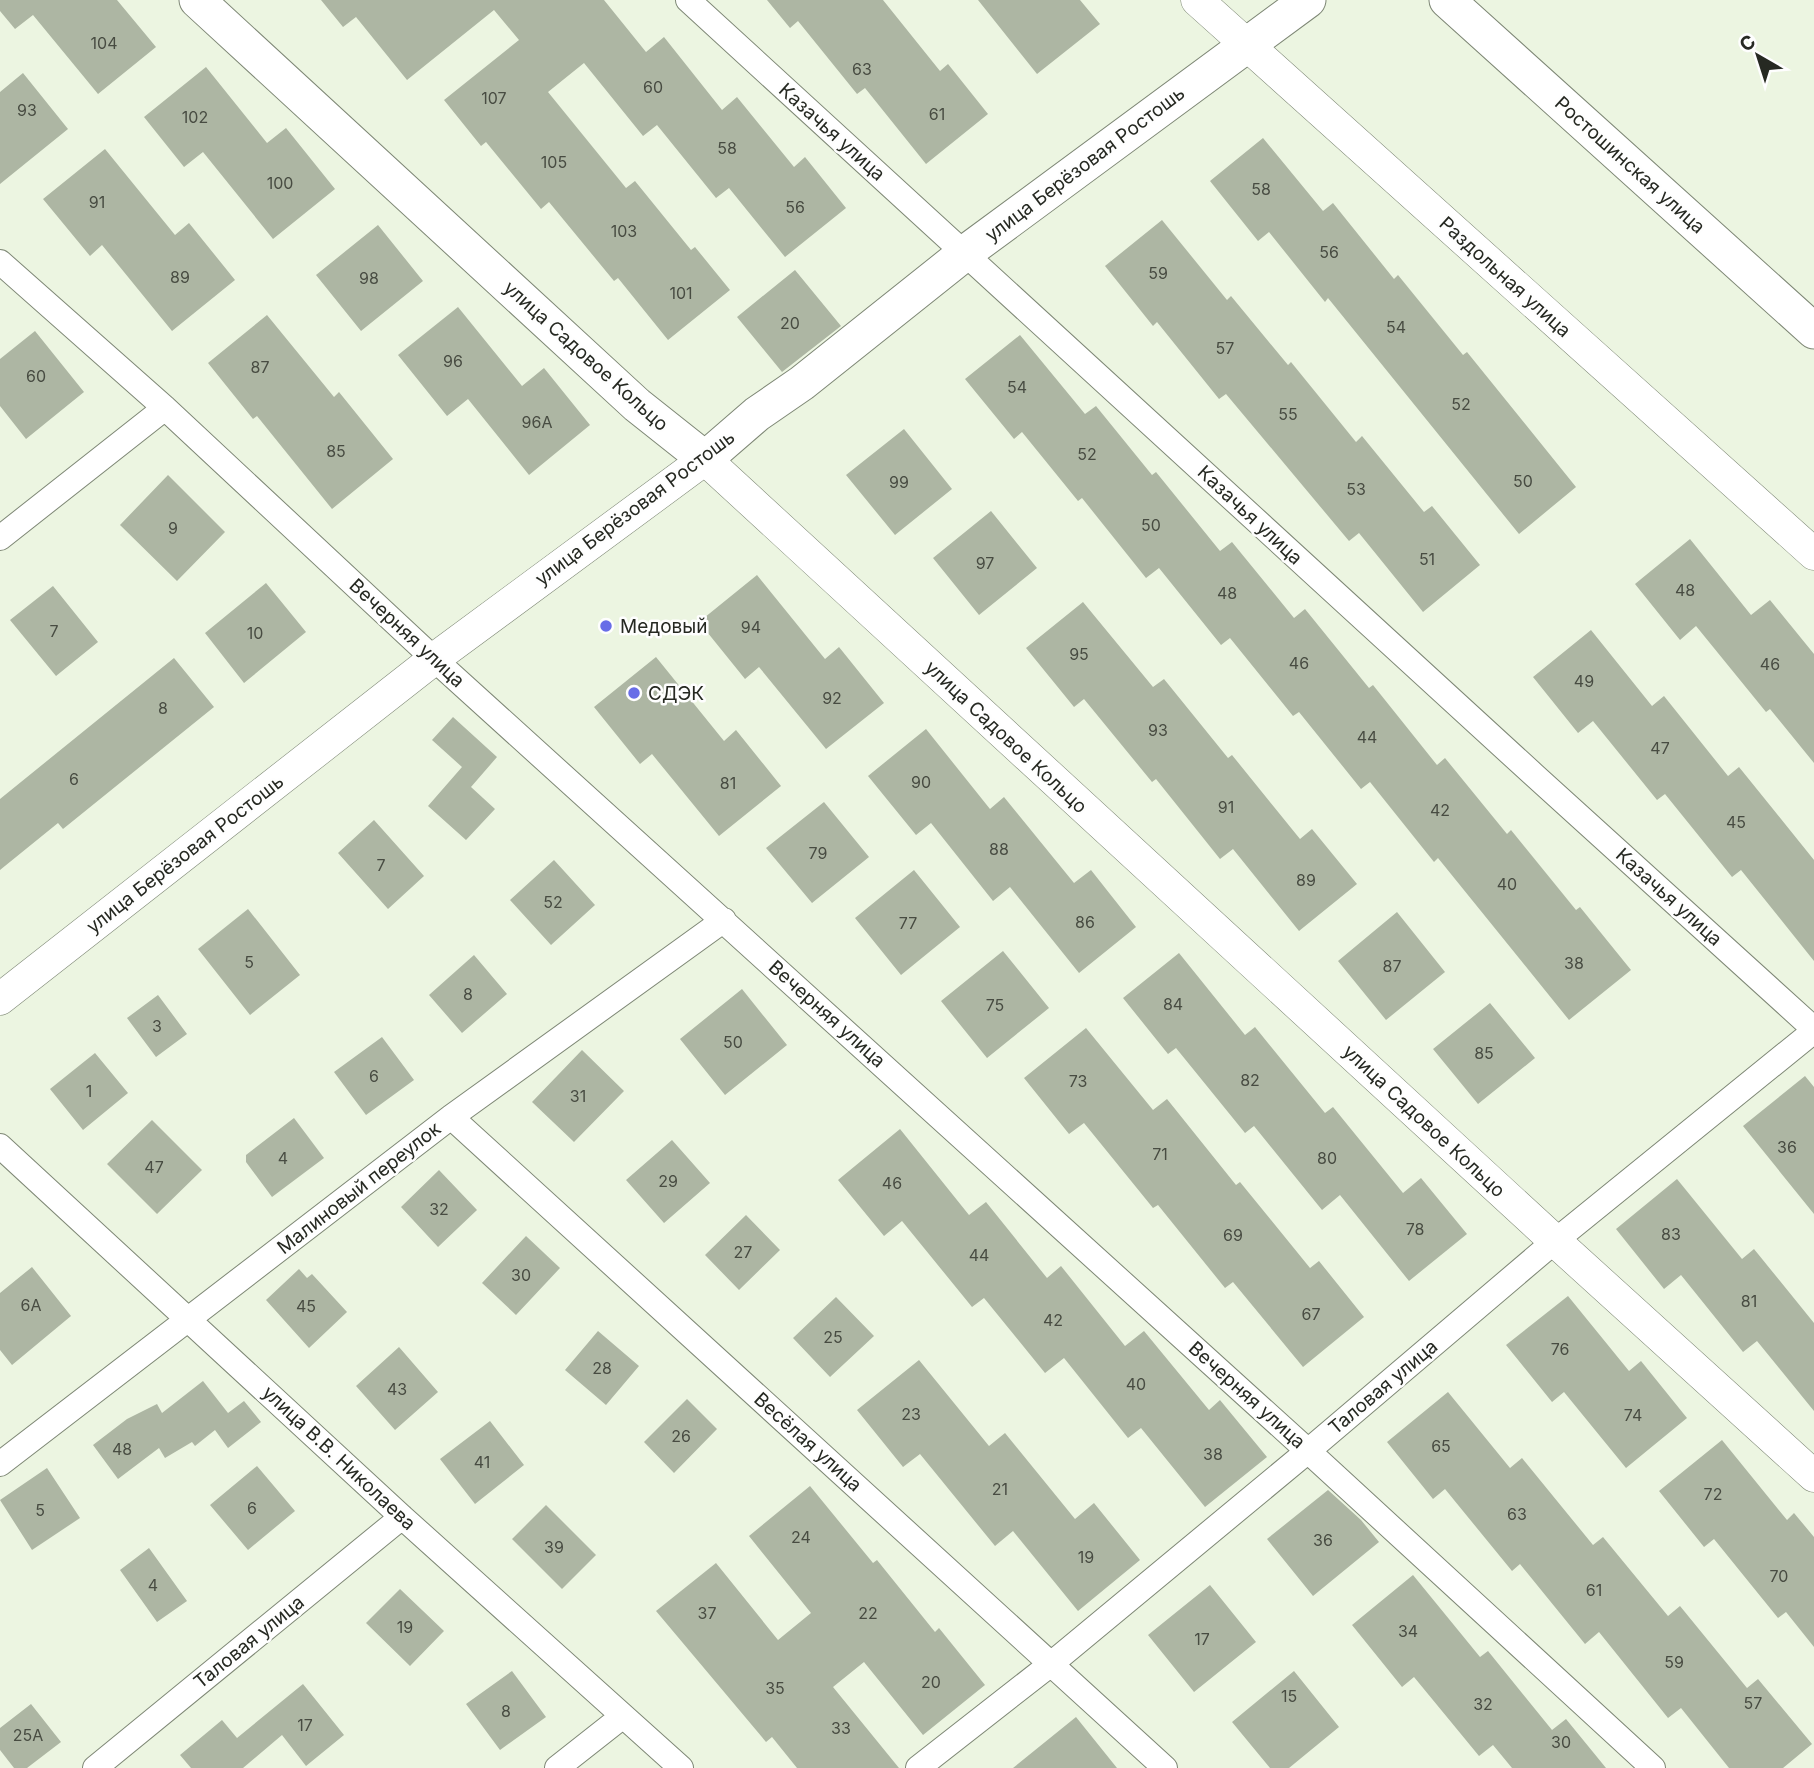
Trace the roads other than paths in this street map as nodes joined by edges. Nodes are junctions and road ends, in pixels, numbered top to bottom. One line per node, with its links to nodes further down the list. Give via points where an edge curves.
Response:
1 (197, 0): 11 (main road, улица Садовое Кольцо, via 637,405)
2 (688, 0): 7 (street, Казачья улица)
3 (1197, 0): 6 (street, Раздольная улица)
4 (1308, 0): 6 (main road, улица Берёзовая Ростошь)
5 (1447, 0): 9 (main road, Ростошинская улица)
6 (1246, 44): 7 (main road, улица Берёзовая Ростошь); 13 (street, Раздольная улица)
7 (965, 253): 11 (main road, улица Берёзовая Ростошь); 17 (street, Казачья улица)
8 (0, 262): 10 (street, Вечерняя улица)
9 (1814, 331)
10 (165, 408): 12 (street); 14 (street, Вечерняя улица)
11 (705, 459): 14 (street, улица Берёзовая Ростошь); 20 (street, улица Садовое Кольцо)
12 (0, 538)
13 (1814, 554)
14 (434, 659): 15 (street, Вечерняя улица); 16 (street, улица Берёзовая Ростошь)
15 (724, 920): 18 (street, Малиновый переулок); 22 (street, Вечерняя улица)
16 (0, 999)
17 (1814, 1030): 20 (street, Таловая улица)
18 (451, 1117): 21 (street, Малиновый переулок); 26 (street, Весёлая улица)
19 (0, 1146): 21 (street, улица В.В. Николаева)
20 (1555, 1241): 22 (street, Таловая улица); 24 (street, улица Садовое Кольцо)
21 (189, 1320): 23 (street, Малиновый переулок); 25 (street, улица В.В. Николаева)
22 (1308, 1451): 26 (street, Таловая улица); 33 (street, Вечерняя улица)
23 (0, 1464)
24 (1814, 1476)
25 (402, 1517): 27 (street, улица В.В. Николаева); 28 (street, Таловая улица)
26 (1051, 1664): 31 (street, Таловая улица); 32 (street, Весёлая улица)
27 (624, 1716): 29 (street); 30 (street, улица В.В. Николаева)
28 (95, 1768)
29 (557, 1768)
30 (681, 1768)
31 (918, 1768)
32 (1165, 1768)
33 (1653, 1768)

